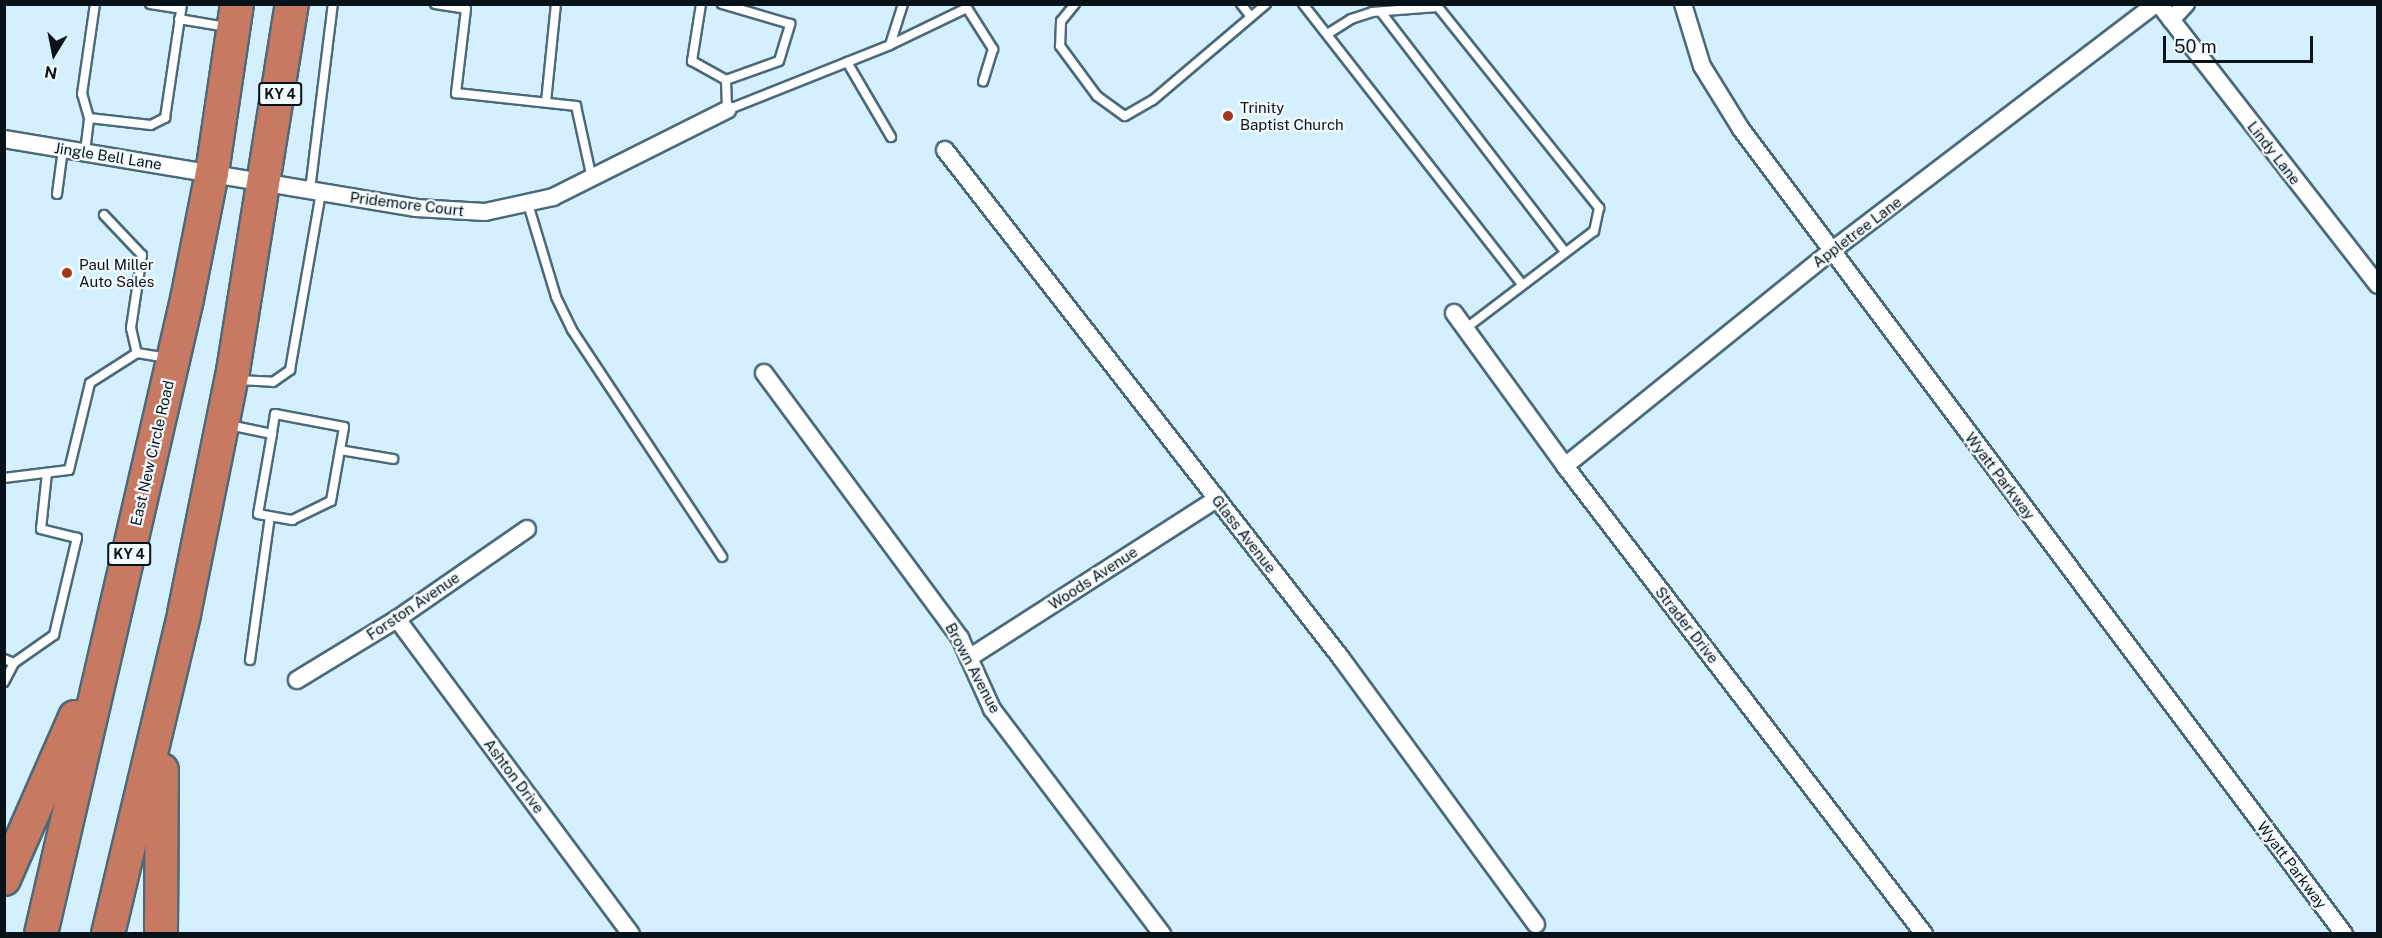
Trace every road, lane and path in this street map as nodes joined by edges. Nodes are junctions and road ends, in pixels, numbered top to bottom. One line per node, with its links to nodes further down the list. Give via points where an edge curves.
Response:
1 (95, 4): 32 (lane, via 82,94)
2 (150, 4): 17 (lane)
3 (292, 4): 40 (highway, KY 4)
4 (333, 4): 41 (lane)
5 (435, 4): 18 (lane)
6 (556, 4): 30 (lane)
7 (701, 4): 28 (lane, via 692,61)
8 (722, 4): 28 (lane, via 790,24 779,61)
9 (903, 4): 26 (lane)
10 (1075, 4): 22 (lane, via 1061,21 1060,46 1097,96 1125,116 1153,100)
11 (1241, 4): 22 (lane)
12 (1266, 4): 22 (lane)
13 (1304, 4): 25 (lane)
14 (1683, 4): 46 (street, Wyatt Parkway, via 1694,45 1713,87)
15 (2157, 4): 24 (street, Lindy Lane); 46 (street, Appletree Lane)
16 (2186, 4): 24 (street)
17 (181, 7): 23 (lane)
18 (466, 7): 30 (lane, via 456,93)
19 (1397, 8): 20 (lane); 45 (lane, via 1438,7 1599,208 1594,231)
20 (1382, 12): 25 (lane, via 1351,19); 45 (lane)
21 (235, 16): 23 (lane); 38 (highway, East New Circle Road / KY 4)
22 (1251, 17)
23 (180, 19): 32 (lane, via 165,118 151,125)
24 (2171, 20): 48 (street, Lindy Lane)
25 (1329, 33): 47 (lane)
26 (890, 45): 27 (lane); 29 (lane, via 967,8 993,49)
27 (847, 62): 31 (lane); 33 (lane)
28 (726, 80): 31 (lane)
29 (983, 81)
30 (546, 102): 39 (lane, via 576,105)
31 (727, 110): 39 (street, Pridemore Court)
32 (89, 118): 37 (lane)
33 (891, 137)
34 (4, 140): 35 (street, Jingle Bell Lane)
35 (63, 149): 37 (street, Jingle Bell Lane); 42 (lane)
36 (945, 150): 62 (street, Glass Avenue)
37 (85, 153): 38 (street, Jingle Bell Lane)
38 (212, 173): 40 (street, Pridemore Court); 52 (highway, East New Circle Road / KY 4)
39 (592, 179): 43 (street, Pridemore Court)
40 (265, 182): 41 (street, Pridemore Court); 54 (highway, KY 4)
41 (316, 191): 43 (street, Pridemore Court, via 455,212); 54 (lane, via 290,370 273,382)
42 (57, 194)
43 (528, 204): 65 (lane, via 556,297 572,330)
44 (104, 215): 51 (lane, via 142,255 131,328)
45 (1565, 252): 47 (lane)
46 (1830, 252): 59 (street, Appletree Lane, via 1671,376); 83 (street, Wyatt Parkway)
47 (1522, 284): 50 (lane)
48 (2378, 285)
49 (1454, 313): 50 (street, Strader Drive)
50 (1466, 328): 59 (street, Strader Drive)
51 (138, 353): 52 (lane); 60 (lane, via 90,382 74,461 69,470)
52 (173, 360): 66 (highway, East New Circle Road / KY 4)
53 (764, 373): 69 (street, Brown Avenue, via 928,591)
54 (231, 380): 55 (highway, KY 4)
55 (222, 424): 56 (lane); 67 (highway, KY 4)
56 (272, 434): 57 (lane, via 275,414 344,427); 63 (lane, via 258,514)
57 (340, 450): 58 (lane); 63 (lane, via 331,501 292,520)
58 (393, 459)
59 (1565, 466): 82 (street, Strader Drive)
60 (47, 473): 61 (lane); 72 (lane, via 41,529 77,538 54,634)
61 (4, 478)
62 (1217, 499): 69 (street, Woods Avenue); 76 (street, Glass Avenue, via 1341,658)
63 (270, 516): 71 (lane)
64 (527, 529): 68 (street, Forston Avenue)
65 (722, 557)
66 (118, 601): 75 (highway, via 51,777); 77 (highway, East New Circle Road / KY 4)
67 (184, 614): 78 (highway, KY 4); 79 (highway, via 164,741 159,816)
68 (397, 618): 73 (street, Forston Avenue); 80 (street, Ashton Drive)
69 (969, 658): 81 (street, Brown Avenue, via 992,709)
70 (4, 659): 72 (lane)
71 (250, 660)
72 (14, 663): 74 (lane)
73 (297, 680)
74 (4, 682)
75 (4, 879)
76 (1536, 924)
77 (41, 933)
78 (108, 933)
79 (161, 933)
80 (631, 933)
81 (1162, 933)
82 (1924, 933)
83 (2344, 933)

